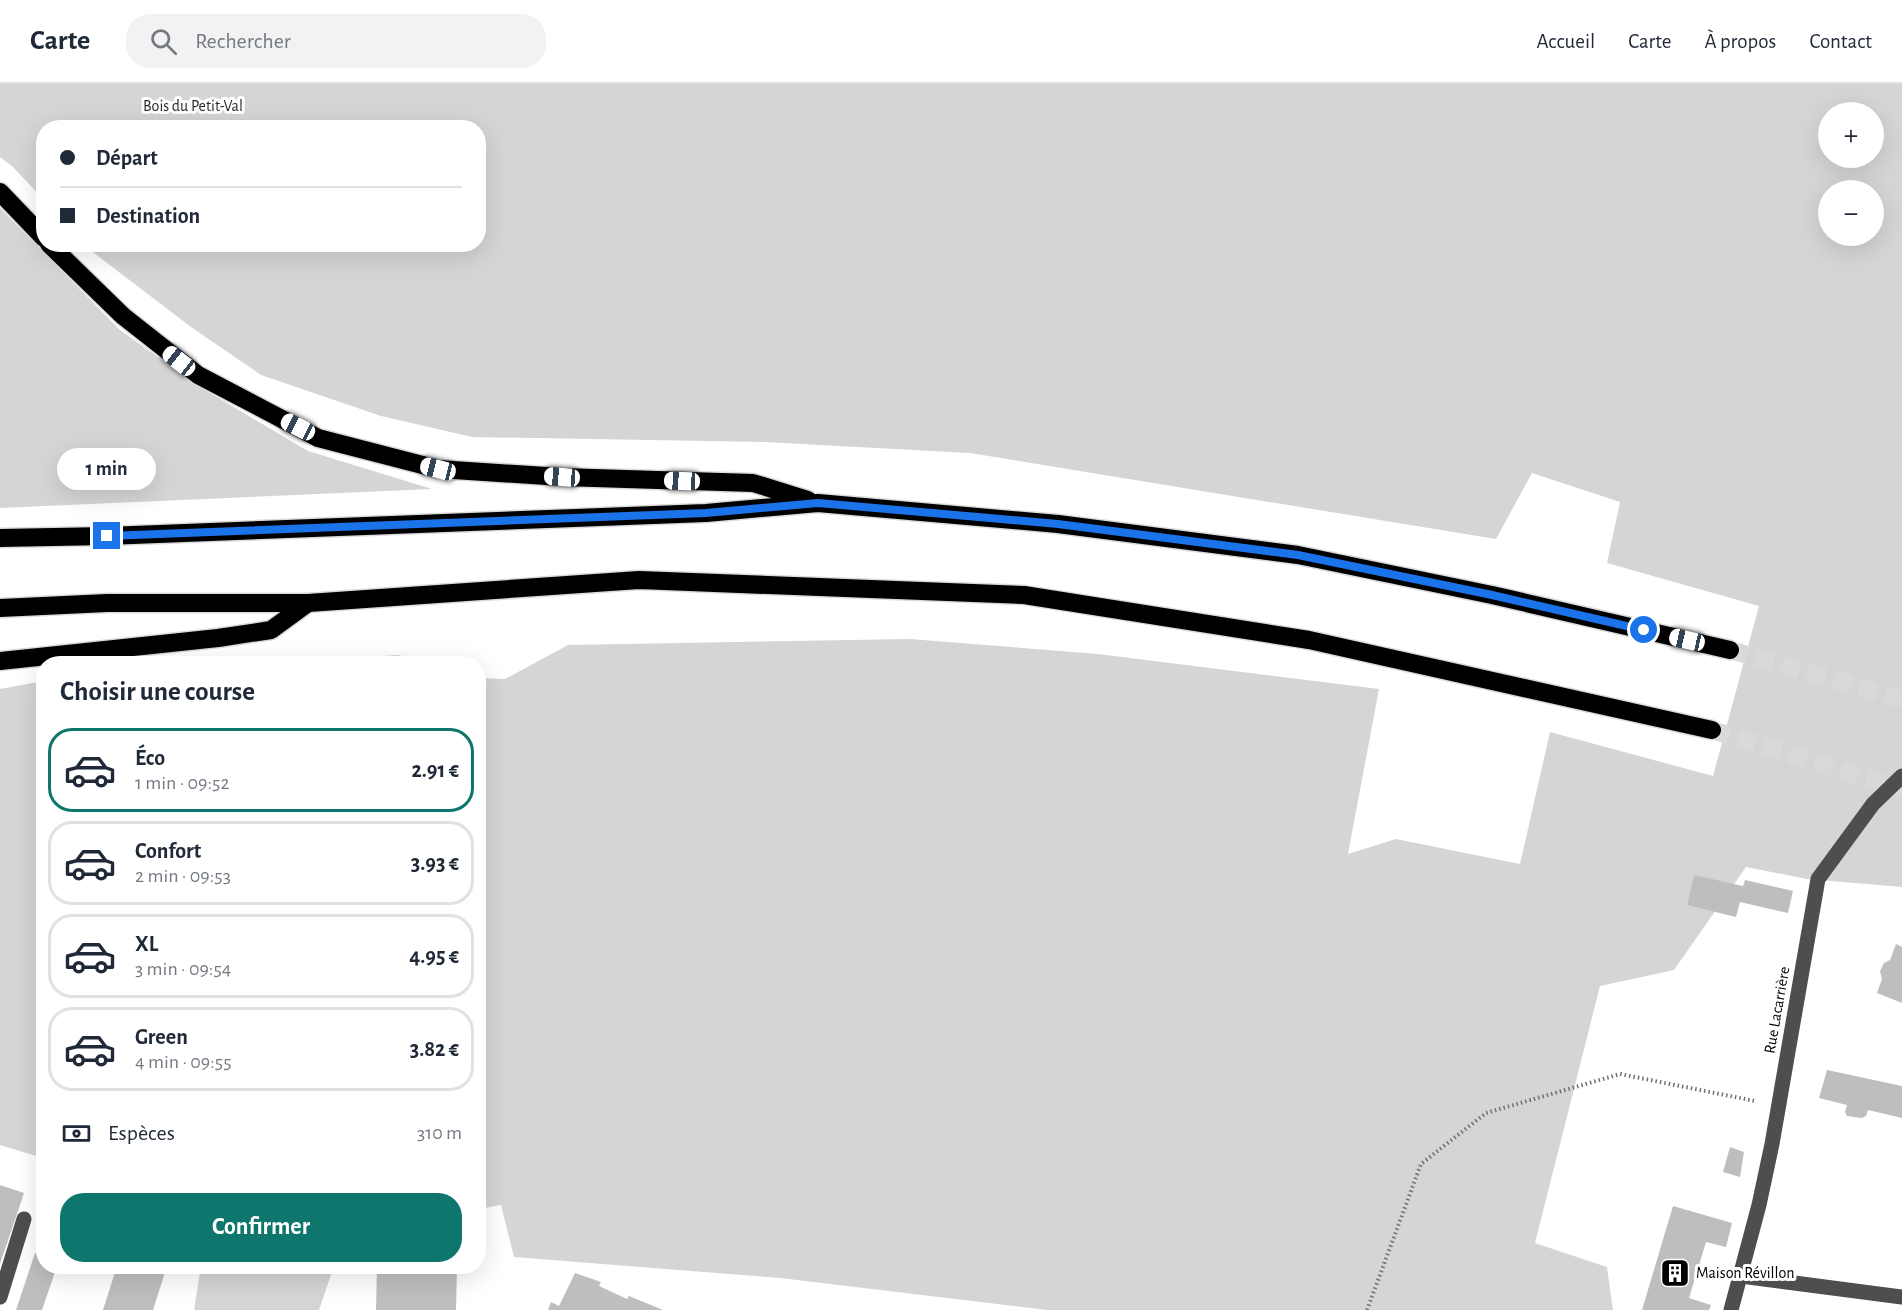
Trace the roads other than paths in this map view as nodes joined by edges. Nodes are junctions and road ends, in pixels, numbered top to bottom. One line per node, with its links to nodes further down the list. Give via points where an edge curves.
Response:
1 (0, 192): 2 (highway)
2 (36, 230)
3 (57, 252): 4 (highway, via 123,316 198,375 318,438 438,469 753,483)
4 (818, 503): 5 (highway, via 706,513); 8 (highway, via 1058,524 1298,555)
5 (0, 538)
6 (308, 603): 7 (highway, via 107,603); 9 (highway, via 271,630); 12 (highway, via 639,580 1024,595 1309,640)
7 (0, 608)
8 (1730, 650)
9 (49, 656)
10 (36, 657): 11 (highway)
11 (0, 661)
12 (1712, 730)
13 (1902, 776): 15 (street, Rue Lacarrière, via 1873,804 1818,879 1760,1205)
14 (24, 1219): 16 (street)
15 (1741, 1276): 17 (street); 18 (street, Rue Lacarrière)
16 (0, 1297)
17 (1902, 1297)
18 (1731, 1310)

